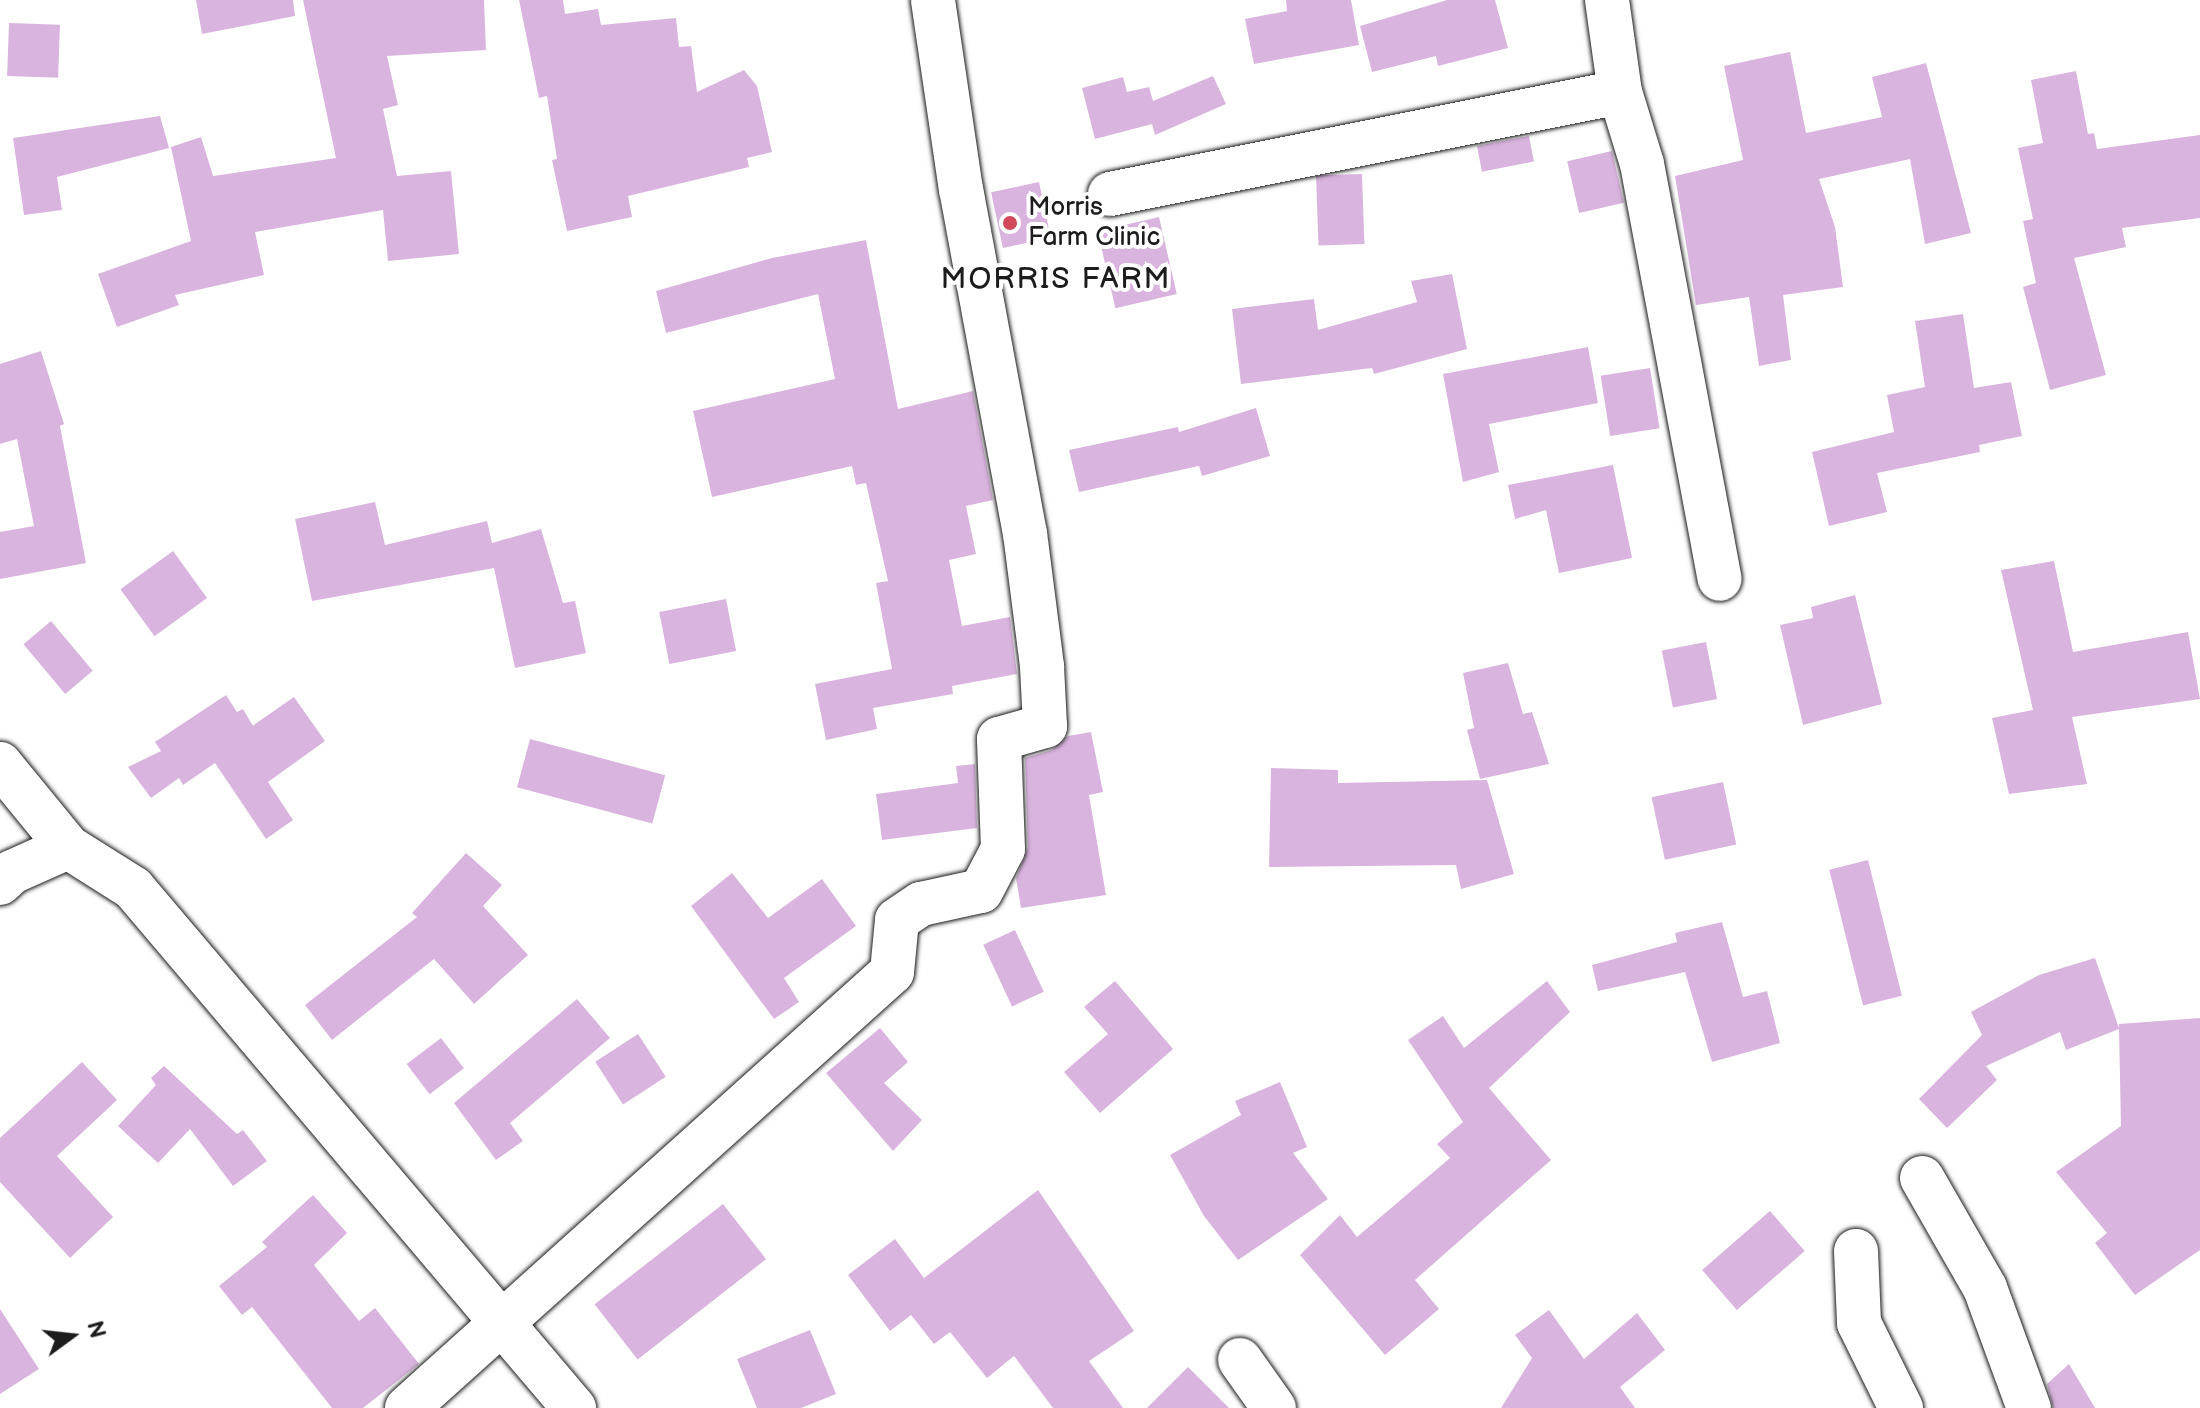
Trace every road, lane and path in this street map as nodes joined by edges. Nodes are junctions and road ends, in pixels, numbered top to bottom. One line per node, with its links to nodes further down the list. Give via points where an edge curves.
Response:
1 (933, 0): 11 (street, via 961,190 1025,534 1045,726 999,739 1003,849 981,891 921,904 897,920 892,972)
2 (1607, 0): 3 (street)
3 (1620, 92): 4 (street); 5 (street, via 1642,164)
4 (1110, 194)
5 (1720, 579)
6 (0, 764): 7 (street)
7 (68, 847): 8 (street, via 12,872); 11 (street, via 133,888)
8 (0, 883)
9 (1922, 1178): 17 (street, via 1985,1288)
10 (1856, 1251): 16 (street, via 1859,1323)
11 (501, 1321): 13 (street); 14 (street)
12 (1240, 1360): 15 (street)
13 (407, 1408)
14 (574, 1408)
15 (1274, 1408)
16 (1901, 1408)
17 (2029, 1408)

